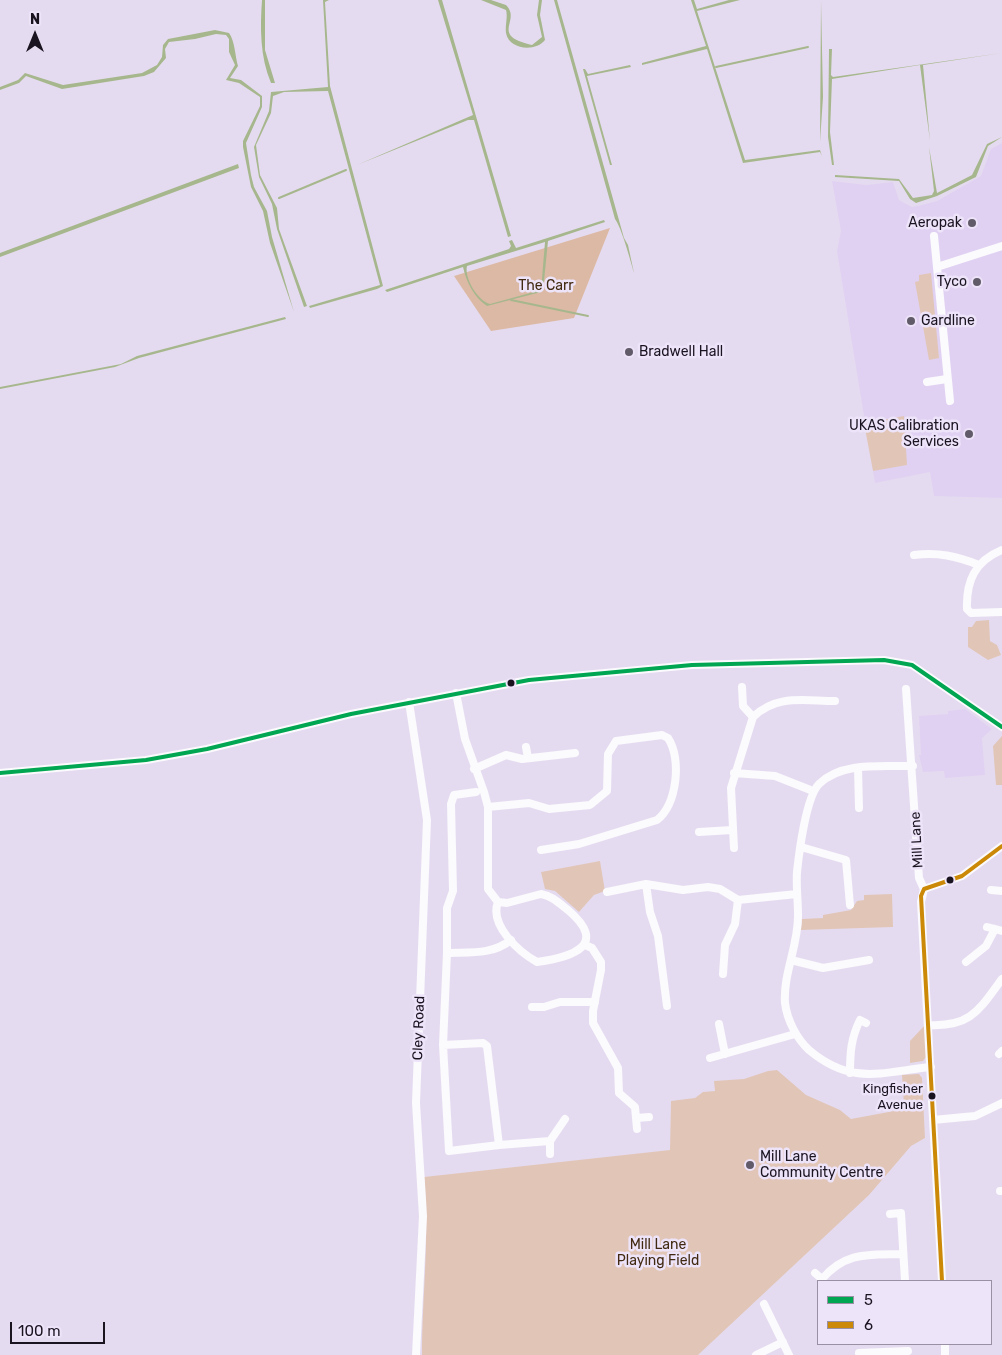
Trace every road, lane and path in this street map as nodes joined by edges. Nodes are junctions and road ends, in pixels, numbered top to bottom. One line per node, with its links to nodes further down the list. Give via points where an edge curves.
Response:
1 (934, 236): 3 (street)
2 (1002, 246): 3 (street)
3 (937, 267): 4 (street)
4 (947, 379): 5 (street); 6 (street)
5 (927, 382)
6 (950, 401)
7 (1002, 550): 9 (street)
8 (914, 555): 9 (street, via 951,554)
9 (979, 565): 10 (street, via 966,592 967,609 971,612)
10 (1002, 612)
11 (742, 687): 16 (street, via 743,706)
12 (456, 693): 15 (street); 17 (street, via 529,680 692,665 884,660 912,665); 23 (street)
13 (916, 696): 21 (street, Mill Lane, via 906,693)
14 (835, 701): 16 (street, via 781,701 761,708)
15 (410, 702): 24 (street, via 146,760); 85 (street, Cley Road, via 427,820 416,1102 423,1249)
16 (752, 717): 25 (street)
17 (1002, 727)
18 (526, 747): 20 (street)
19 (576, 753): 20 (street)
20 (528, 758): 23 (street, via 506,755)
21 (913, 766): 22 (street); 37 (street, Mill Lane, via 919,878)
22 (858, 768): 26 (street, via 830,776); 29 (street)
23 (474, 769): 28 (street)
24 (0, 773)
25 (734, 773): 26 (street, via 775,776); 30 (street, via 730,801)
26 (812, 791): 34 (street)
27 (476, 792): 48 (street, via 452,798 453,891 447,908)
28 (488, 807): 35 (street, via 529,803 549,809 590,804 607,792 608,754 616,741 662,735 668,738 675,754 675,788 663,815 657,820 579,844); 43 (street, via 488,888)
29 (860, 808)
30 (732, 830): 31 (street); 33 (street)
31 (699, 832)
32 (1002, 846): 37 (street, via 962,876)
33 (734, 848)
34 (802, 848): 41 (street); 44 (street, via 846,860)
35 (541, 850)
36 (646, 884): 40 (street); 42 (street, via 682,890 720,889); 55 (street, via 658,936)
37 (924, 890): 59 (street, Mill Lane, via 921,902)
38 (991, 890): 39 (street)
39 (1002, 891)
40 (607, 892)
41 (797, 894): 42 (street); 49 (street, via 798,932)
42 (738, 900): 52 (street, via 736,924 722,956)
43 (498, 902): 46 (street, via 495,910 497,920); 47 (street, via 548,895 584,925)
44 (850, 905)
45 (995, 929): 51 (street, via 986,946)
46 (511, 940): 47 (street, via 537,962 580,950); 48 (street, via 490,951)
47 (585, 944): 54 (street, via 592,948 601,962)
48 (447, 953): 61 (street)
49 (791, 960): 50 (street, via 823,968); 60 (street, via 785,1004)
50 (869, 960)
51 (966, 962)
52 (723, 974)
53 (1002, 979): 59 (street, via 968,1020 955,1025)
54 (596, 1002): 56 (street, via 560,1002); 68 (street, via 593,1023 618,1068 619,1092 635,1107)
55 (668, 1006)
56 (532, 1007)
57 (860, 1020): 65 (street, via 850,1050)
58 (718, 1024): 62 (street)
59 (929, 1025): 64 (street, Mill Lane)
60 (795, 1034): 62 (street); 65 (street, via 821,1060)
61 (443, 1045): 73 (street, via 483,1043 486,1046); 73 (street, via 449,1151)
62 (725, 1054): 63 (street)
63 (710, 1058)
64 (931, 1067): 65 (street, via 878,1074); 70 (street, Mill Lane)
65 (850, 1072)
66 (1002, 1103): 70 (street, via 975,1116)
67 (649, 1117): 68 (street)
68 (637, 1118): 71 (street)
69 (565, 1119): 72 (street)
70 (933, 1120): 80 (street, Mill Lane)
71 (637, 1129)
72 (550, 1142): 73 (street); 74 (street)
73 (499, 1146)
74 (550, 1154)
75 (890, 1214): 76 (street, via 901,1213)
76 (903, 1254): 78 (street, via 854,1256 840,1262); 79 (street)
77 (815, 1273): 78 (street)
78 (822, 1280)
79 (905, 1280)
80 (942, 1280)
81 (764, 1304): 82 (street)
82 (782, 1342): 86 (street); 87 (street)
83 (908, 1350): 84 (street)
84 (859, 1354)
85 (416, 1355)
86 (756, 1355)
87 (789, 1355)

